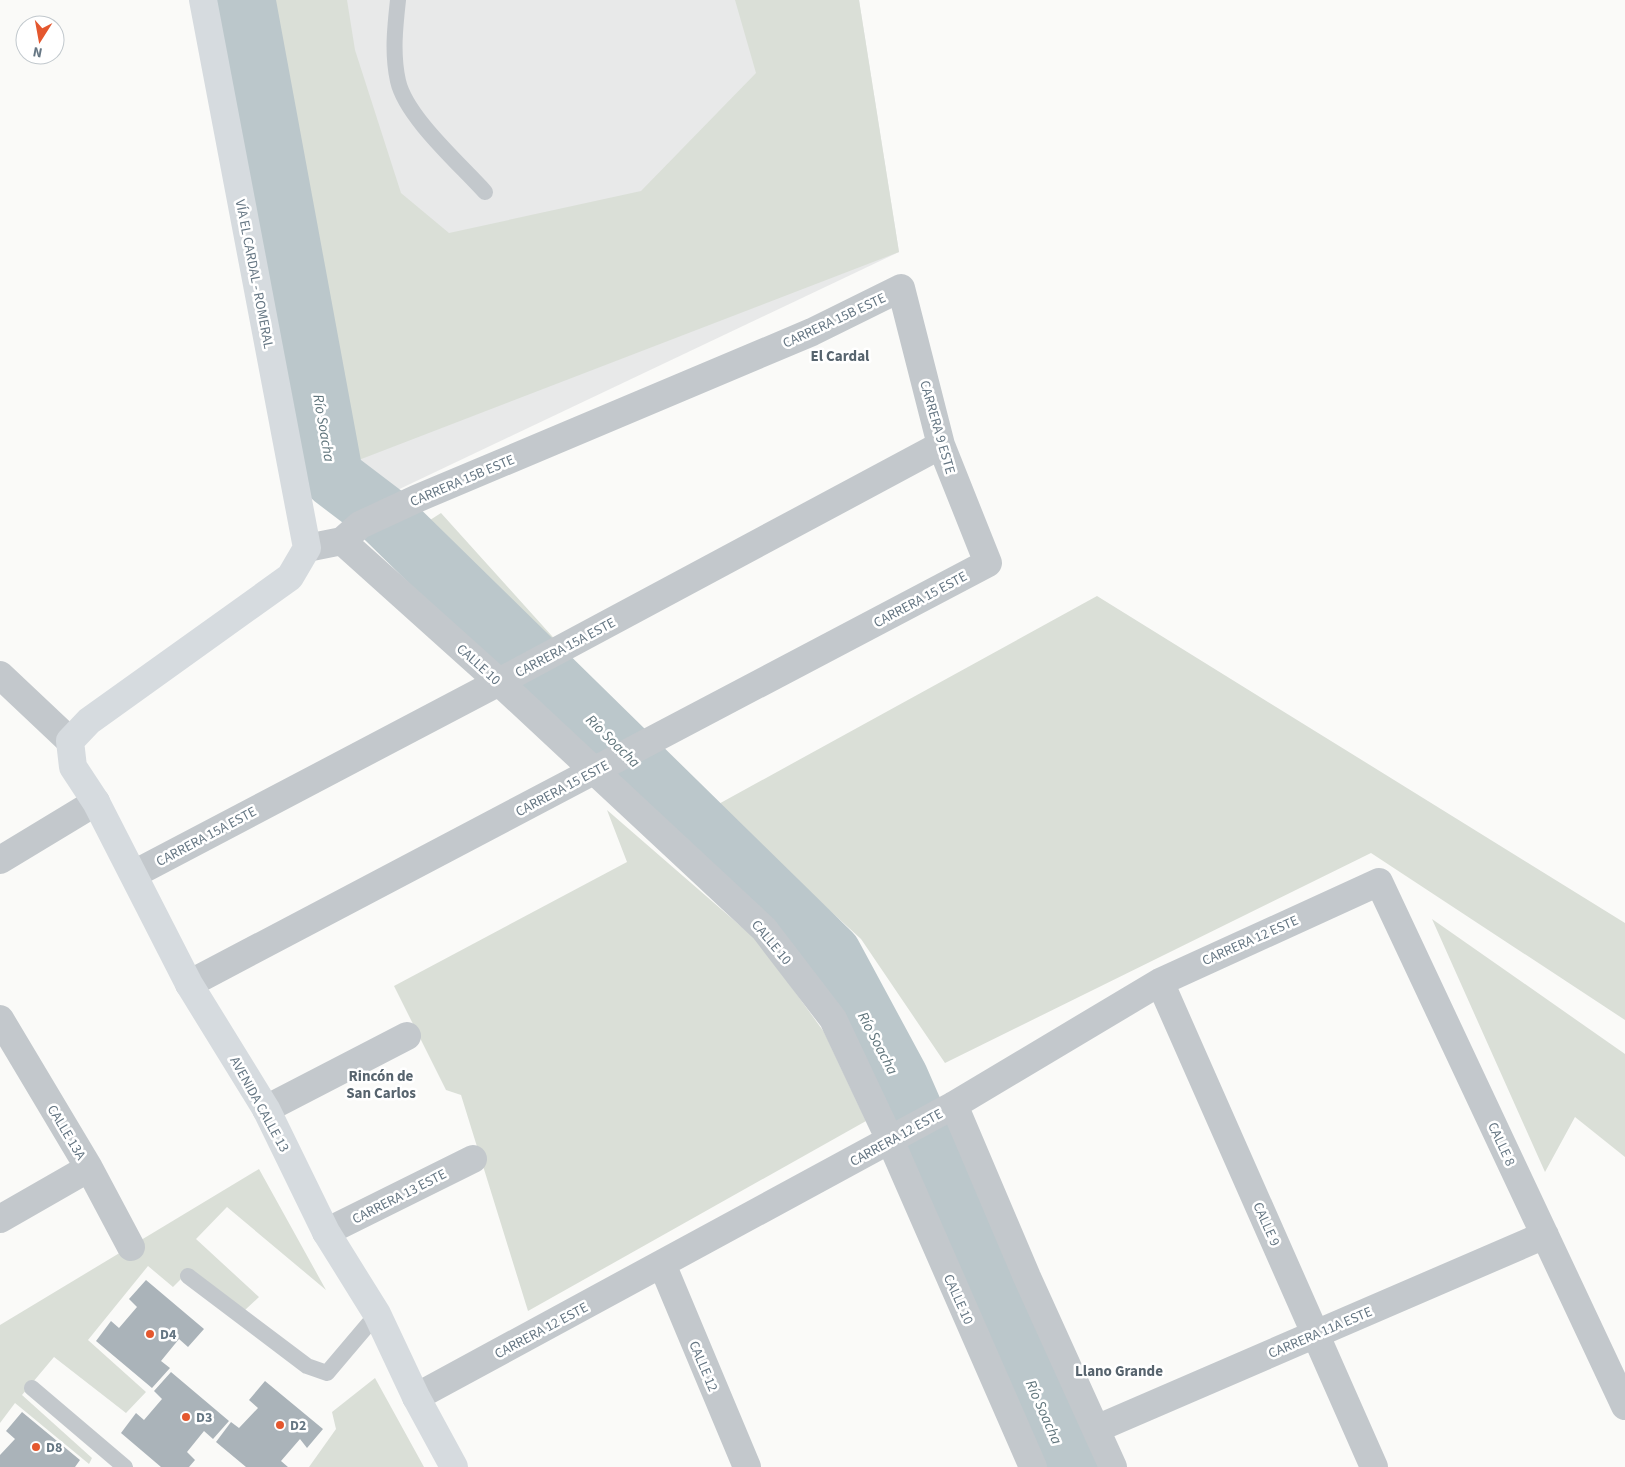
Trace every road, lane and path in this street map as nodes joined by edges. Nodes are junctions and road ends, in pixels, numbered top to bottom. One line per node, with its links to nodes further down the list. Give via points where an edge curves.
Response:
1 (203, 0): 7 (main road, VÍA EL CARDAL - ROMERAL)
2 (398, 0): 3 (lane, via 394,41 398,82 410,110)
3 (485, 192)
4 (900, 288): 5 (street, CARRERA 9 ESTE); 6 (street, CARRERA 15B ESTE, via 812,332 416,500)
5 (940, 445): 8 (street, CARRERA 9 ESTE); 10 (street, CARRERA 15A ESTE)
6 (351, 533): 7 (street, CARRERA 15B ESTE); 10 (street, CALLE 10)
7 (307, 548): 11 (main road, via 290,577 89,720)
8 (988, 563): 12 (street, CARRERA 15 ESTE)
9 (0, 675): 11 (street)
10 (509, 677): 12 (street, CALLE 10); 15 (street, CARRERA 15A ESTE)
11 (70, 741): 13 (main road, AVENIDA CALLE 13, via 73,766)
12 (602, 766): 18 (street, CARRERA 15 ESTE); 23 (street, CALLE 10, via 764,929 833,1019)
13 (96, 802): 14 (street); 15 (main road, AVENIDA CALLE 13)
14 (0, 860)
15 (134, 874): 18 (main road, AVENIDA CALLE 13)
16 (1379, 882): 17 (street, CARRERA 12 ESTE); 28 (street, CALLE 8)
17 (1160, 982): 22 (street, CARRERA 12 ESTE); 33 (street, CALLE 9)
18 (189, 984): 21 (main road, AVENIDA CALLE 13)
19 (0, 1019): 25 (street, CALLE 13A)
20 (407, 1036): 21 (street)
21 (266, 1109): 27 (main road, AVENIDA CALLE 13)
22 (946, 1109): 23 (street, CARRERA 12 ESTE); 37 (street)
23 (895, 1138): 30 (street, CARRERA 12 ESTE); 41 (street, CALLE 10)
24 (472, 1159): 27 (street, CARRERA 13 ESTE)
25 (89, 1168): 26 (street); 29 (street, CALLE 13A)
26 (0, 1220)
27 (326, 1232): 32 (main road, AVENIDA CALLE 13)
28 (1545, 1235): 33 (street, CARRERA 11A ESTE); 36 (street, CALLE 8)
29 (131, 1247)
30 (662, 1264): 35 (street, CARRERA 12 ESTE); 40 (street, CALLE 12)
31 (188, 1276): 32 (lane, via 307,1366 327,1373)
32 (377, 1314): 35 (main road, AVENIDA CALLE 13)
33 (1315, 1334): 37 (street, CARRERA 11A ESTE); 43 (street, CALLE 9)
34 (32, 1388): 38 (lane)
35 (416, 1397): 39 (main road, AVENIDA CALLE 13)
36 (1625, 1406)
37 (1096, 1429): 42 (street)
38 (125, 1467)
39 (454, 1467)
40 (746, 1467)
41 (1032, 1467)
42 (1113, 1467)
43 (1374, 1467)

